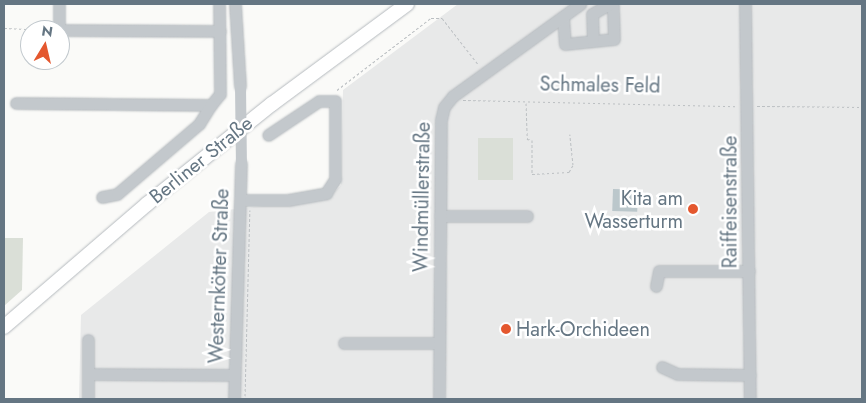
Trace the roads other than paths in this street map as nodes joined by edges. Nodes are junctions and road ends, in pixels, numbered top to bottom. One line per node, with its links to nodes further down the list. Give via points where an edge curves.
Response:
1 (59, 4): 10 (street)
2 (219, 4): 12 (street)
3 (235, 4): 18 (street, Westernkötter Straße, bridge, via 241,164)
4 (407, 4): 23 (main road, Berliner Straße, via 272,104 147,204)
5 (580, 4): 9 (street, Windmüllerstraße)
6 (609, 4): 13 (street, via 592,14)
7 (613, 4): 13 (street, via 614,39)
8 (745, 4): 21 (street, Raiffeisenstraße)
9 (563, 17): 13 (street, via 565,44); 19 (street, Windmüllerstraße, via 453,96 444,107 441,120)
10 (59, 20)
11 (70, 30): 12 (street)
12 (220, 31): 15 (street, via 220,94)
13 (593, 41)
14 (16, 103): 15 (street)
15 (211, 105): 17 (street, via 198,124 117,194)
16 (268, 135): 18 (street, via 319,100 335,101 335,179 326,193 288,200)
17 (102, 197)
18 (246, 200): 29 (street, Westernkötter Straße)
19 (440, 216): 20 (street); 26 (street, Windmüllerstraße)
20 (526, 216)
21 (749, 271): 22 (street, via 660,271); 30 (street, Raiffeisenstraße)
22 (656, 286)
23 (4, 327)
24 (88, 340): 28 (street)
25 (344, 342): 26 (street)
26 (439, 343): 33 (street, Windmüllerstraße)
27 (662, 367): 30 (street, via 678,374)
28 (88, 374): 29 (street); 31 (street)
29 (234, 375): 32 (street, Westernkötter Straße)
30 (750, 375): 34 (street, Raiffeisenstraße)
31 (88, 399)
32 (234, 399)
33 (439, 399)
34 (750, 399)

